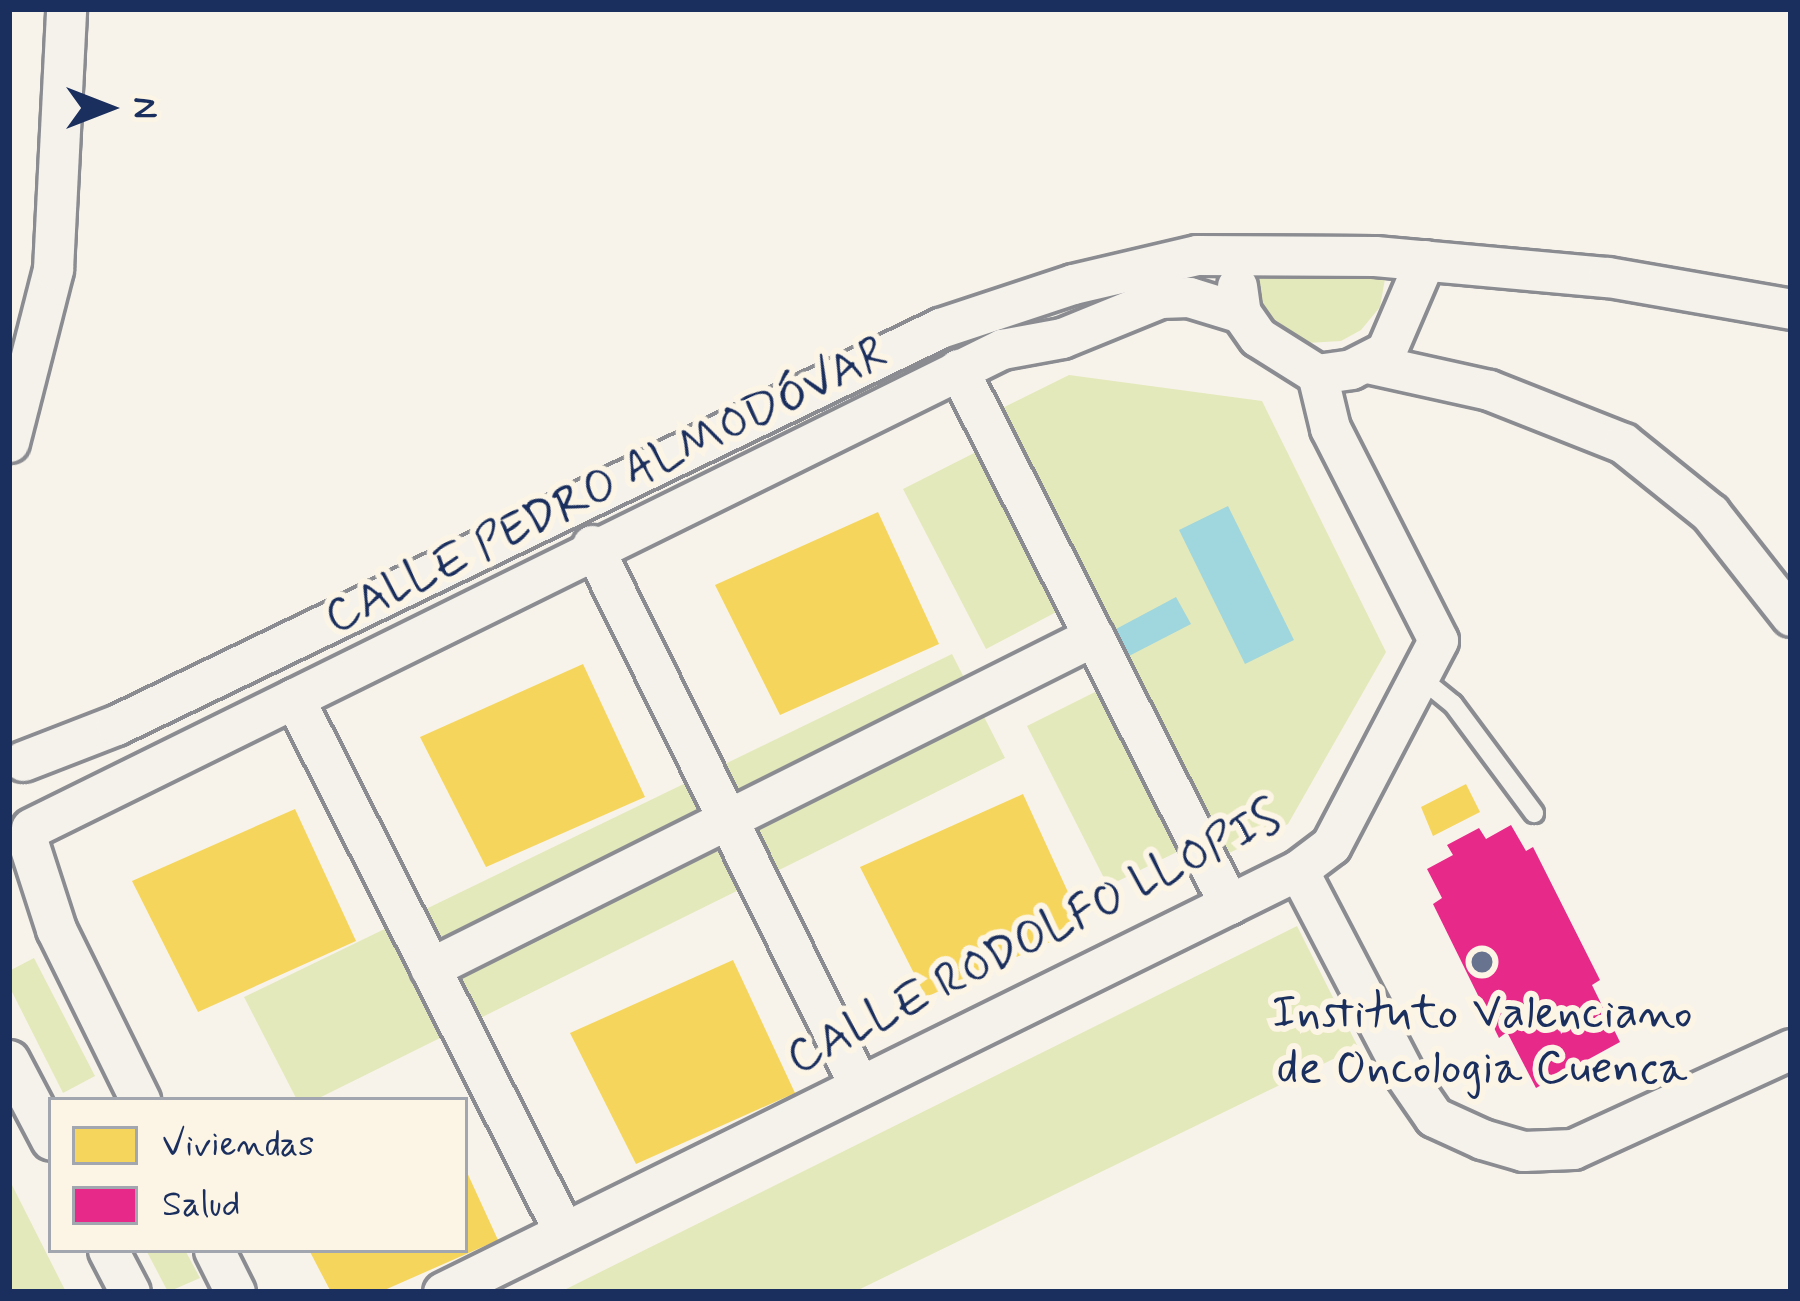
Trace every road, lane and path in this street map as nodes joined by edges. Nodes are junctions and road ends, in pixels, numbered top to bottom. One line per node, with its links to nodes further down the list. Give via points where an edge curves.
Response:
1 (66, 9): 9 (street, via 53,269)
2 (1233, 255): 3 (street, CALLE PEDRO ALMODÓVAR); 5 (street); 15 (street, CALLE PEDRO ALMODÓVAR, via 1073,284 940,328 116,724)
3 (1425, 260): 4 (street, CALLE PEDRO ALMODÓVAR, via 1608,277); 6 (street, via 1399,334)
4 (1791, 309)
5 (1241, 313): 7 (street, CALLE PEDRO ALMODÓVAR, via 1160,298); 8 (street, via 1277,355)
6 (1367, 364): 8 (street); 11 (street, via 1489,390 1623,443 1710,513)
7 (958, 369): 10 (street, CALLE PEDRO ALMODÓVAR); 12 (street)
8 (1317, 374): 13 (street, CALLE RODOLFO LLOPIS, via 1330,428 1438,640)
9 (9, 442)
10 (592, 545): 14 (street, CALLE PEDRO ALMODÓVAR); 17 (street)
11 (1791, 616)
12 (1094, 636): 17 (street); 20 (street)
13 (1417, 675): 16 (lane, via 1453,704); 19 (street, CALLE RODOLFO LLOPIS, via 1331,844)
14 (294, 698): 18 (street, CALLE PEDRO ALMODÓVAR); 21 (street)
15 (16, 750): 18 (street)
16 (1534, 813)
17 (725, 819): 21 (street); 24 (street)
18 (22, 846): 25 (street)
19 (1298, 870): 20 (street, CALLE RODOLFO LLOPIS); 22 (street, via 1405,1075 1434,1117 1482,1139 1523,1151 1573,1149)
20 (1229, 904): 24 (street, CALLE RODOLFO LLOPIS)
21 (430, 968): 27 (street)
22 (1791, 1049)
23 (9, 1060): 26 (street)
24 (860, 1084): 27 (street, CALLE RODOLFO LLOPIS)
25 (139, 1097)
26 (48, 1134)
27 (562, 1230): 32 (street, CALLE RODOLFO LLOPIS)
28 (110, 1253): 30 (street)
29 (216, 1253): 31 (street)
30 (130, 1292)
31 (235, 1292)
32 (443, 1292)

